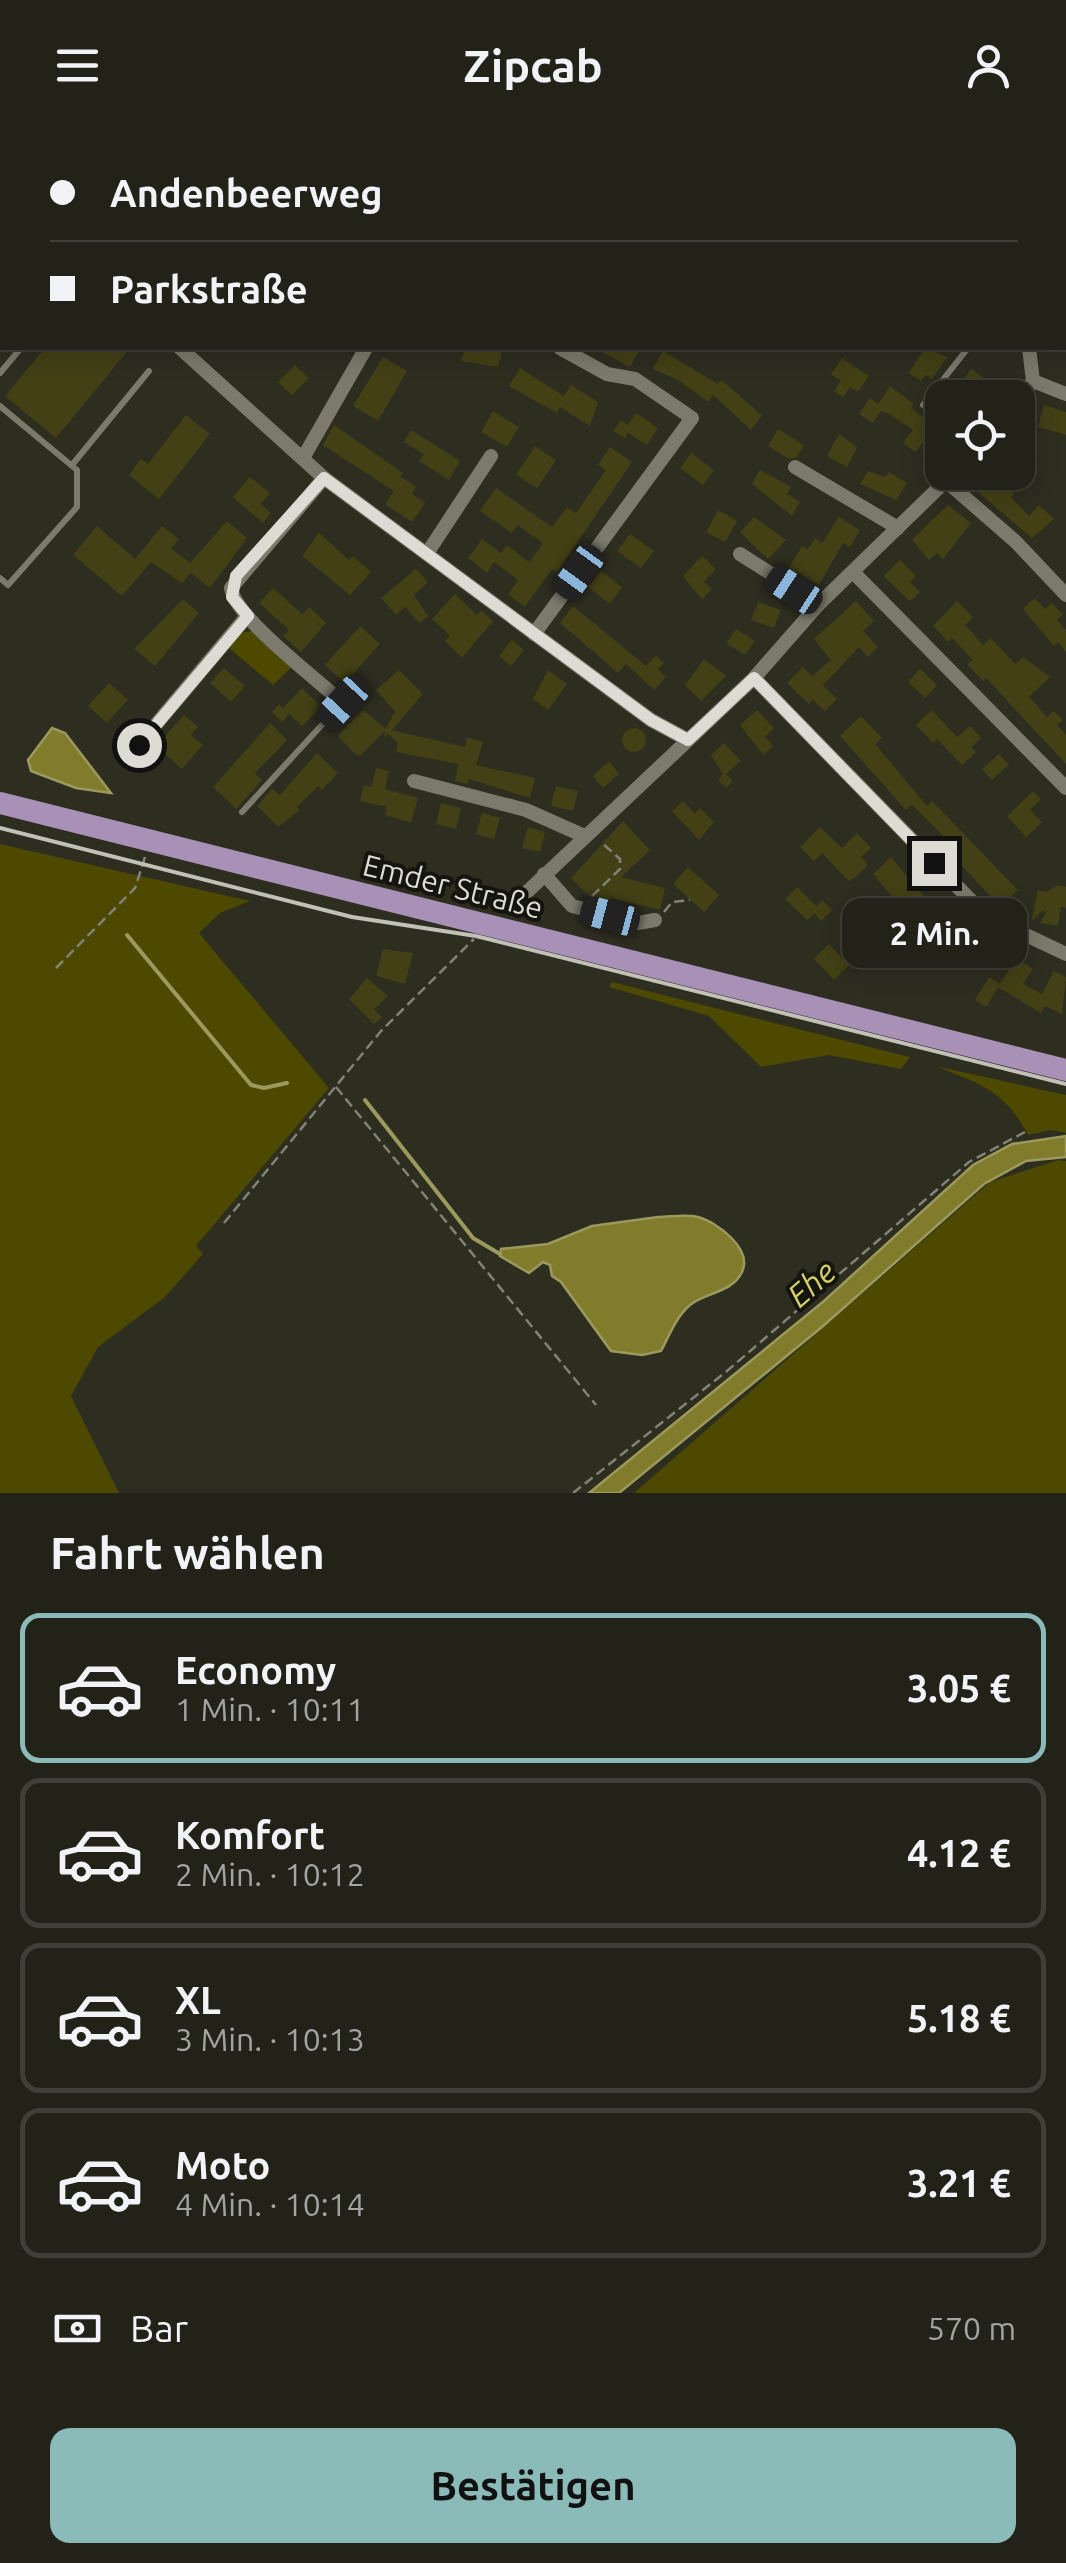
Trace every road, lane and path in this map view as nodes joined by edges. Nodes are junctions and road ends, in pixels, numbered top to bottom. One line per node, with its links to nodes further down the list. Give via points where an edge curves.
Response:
1 (19, 350): 8 (lane)
2 (182, 350): 15 (street)
3 (365, 350): 15 (street)
4 (564, 350): 29 (street, via 607,374 636,378 692,418)
5 (966, 350): 12 (lane)
6 (1030, 350): 9 (street)
7 (149, 371): 16 (lane)
8 (0, 373)
9 (1033, 380)
10 (1035, 382): 11 (street)
11 (1066, 394)
12 (923, 405)
13 (0, 406): 16 (lane)
14 (492, 456): 22 (street)
15 (303, 458): 18 (street)
16 (72, 465): 25 (lane, via 78,470 77,506 8,586)
17 (794, 467): 21 (street)
18 (324, 478): 22 (street); 28 (street, via 236,576 232,597)
19 (937, 490): 21 (street)
20 (963, 490): 26 (street)
21 (898, 528): 24 (street)
22 (428, 552): 29 (street)
23 (740, 554): 27 (street)
24 (853, 572): 27 (street); 35 (street)
25 (0, 578)
26 (1066, 595)
27 (819, 604): 30 (street)
28 (248, 616): 31 (street); 33 (street)
29 (534, 634): 32 (street)
30 (754, 678): 32 (street); 46 (street, via 986,916)
31 (343, 702): 37 (lane)
32 (688, 740): 38 (street)
33 (132, 753)
34 (414, 781): 38 (street)
35 (1066, 788)
36 (0, 803): 39 (main road, Emder Straße)
37 (242, 812)
38 (586, 832): 40 (street); 43 (path, via 620,860 620,869)
39 (150, 841): 45 (main road, Emder Straße); 47 (path, via 135,888)
40 (544, 874): 41 (street); 43 (street, via 572,906)
41 (528, 891)
42 (690, 900): 44 (path, via 672,902)
43 (584, 909): 44 (street, via 638,923)
44 (655, 920)
45 (480, 924): 48 (main road, Emder Straße); 49 (path)
46 (1066, 954)
47 (56, 968)
48 (1066, 1070)
49 (336, 1086): 51 (path); 52 (path)
50 (1024, 1132): 53 (path, via 969,1162)
51 (224, 1224)
52 (596, 1405)
53 (574, 1493)

